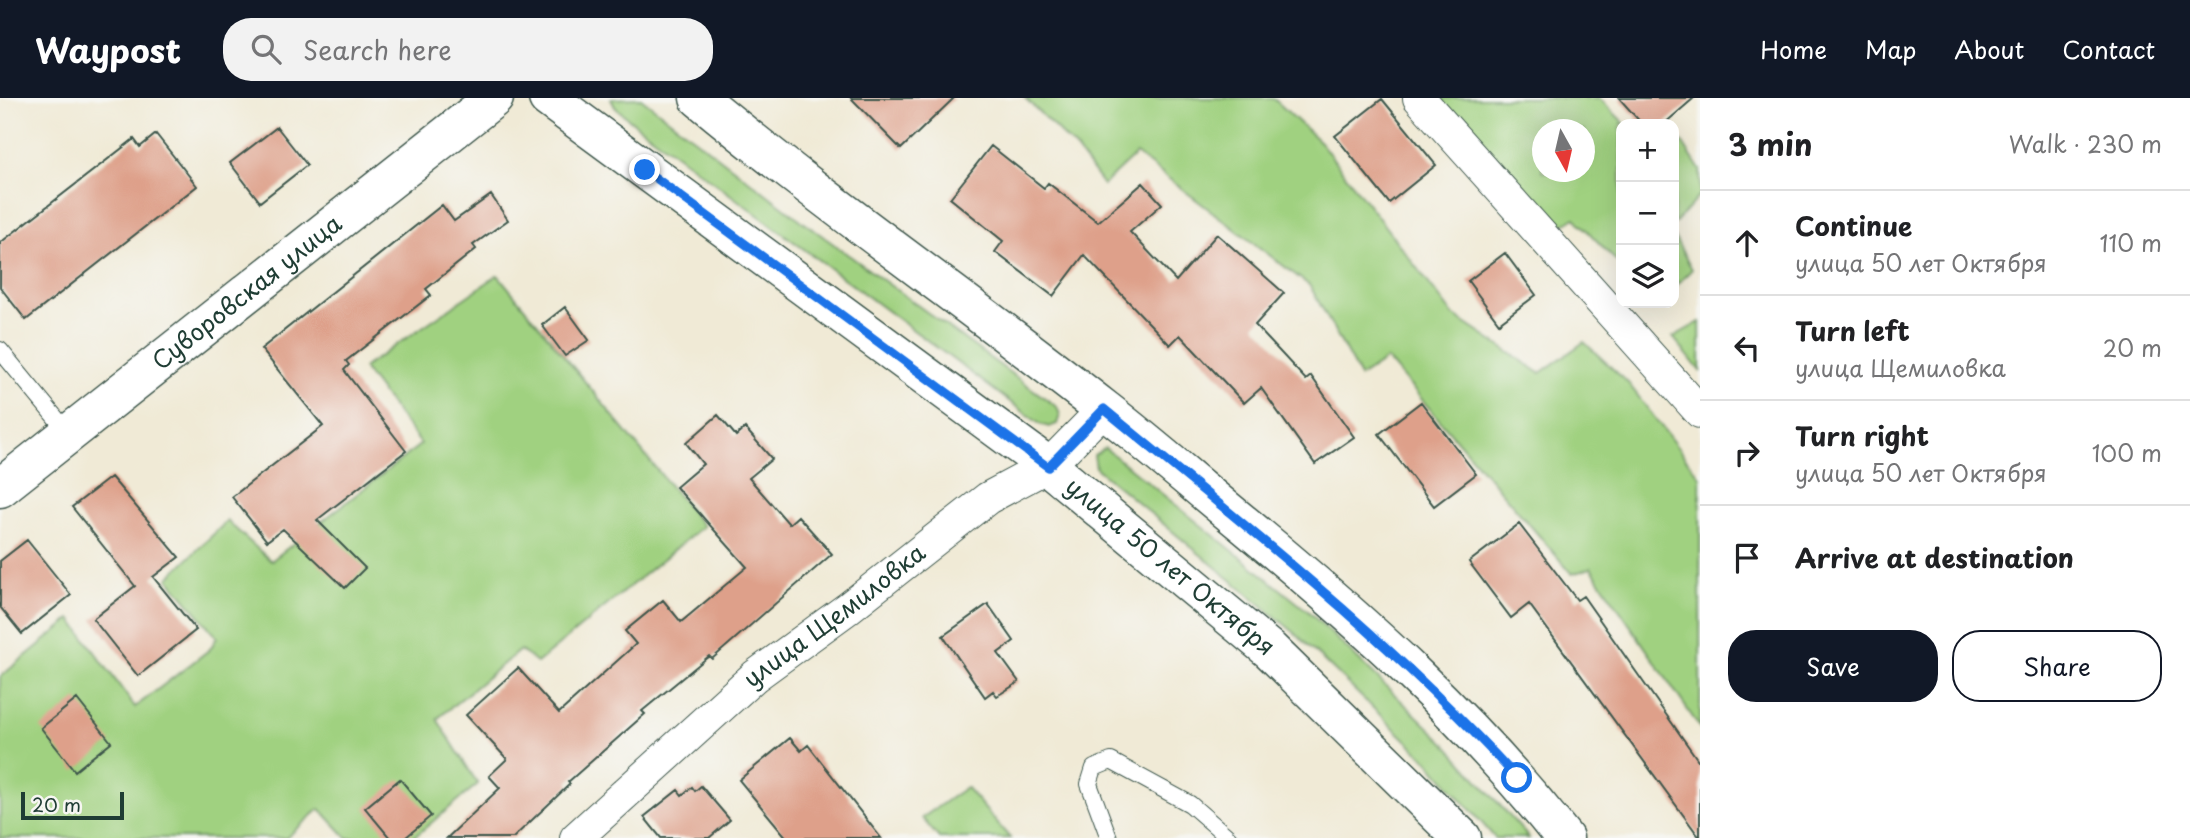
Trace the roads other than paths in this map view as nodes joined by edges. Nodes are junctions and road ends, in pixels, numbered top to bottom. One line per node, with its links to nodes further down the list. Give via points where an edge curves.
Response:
1 (494, 98): 8 (main road, Суворовская улица)
2 (548, 98): 9 (main road, улица 50 лет Октября)
3 (699, 98): 6 (main road, via 822,198)
4 (1419, 98): 7 (street)
5 (0, 349): 8 (lane)
6 (1104, 409): 9 (street, улица Щемиловка); 15 (main road, via 1330,595 1465,722)
7 (1700, 412)
8 (69, 434): 10 (main road, Суворовская улица)
9 (1048, 467): 11 (main road, улица 50 лет Октября, via 1270,650); 12 (street, улица Щемиловка, via 988,498 755,676)
10 (0, 488)
11 (1454, 836)
12 (576, 838)
13 (1109, 838): 14 (lane, via 1089,784 1094,768 1111,761 1190,804)
14 (1229, 838)
15 (1564, 838)

